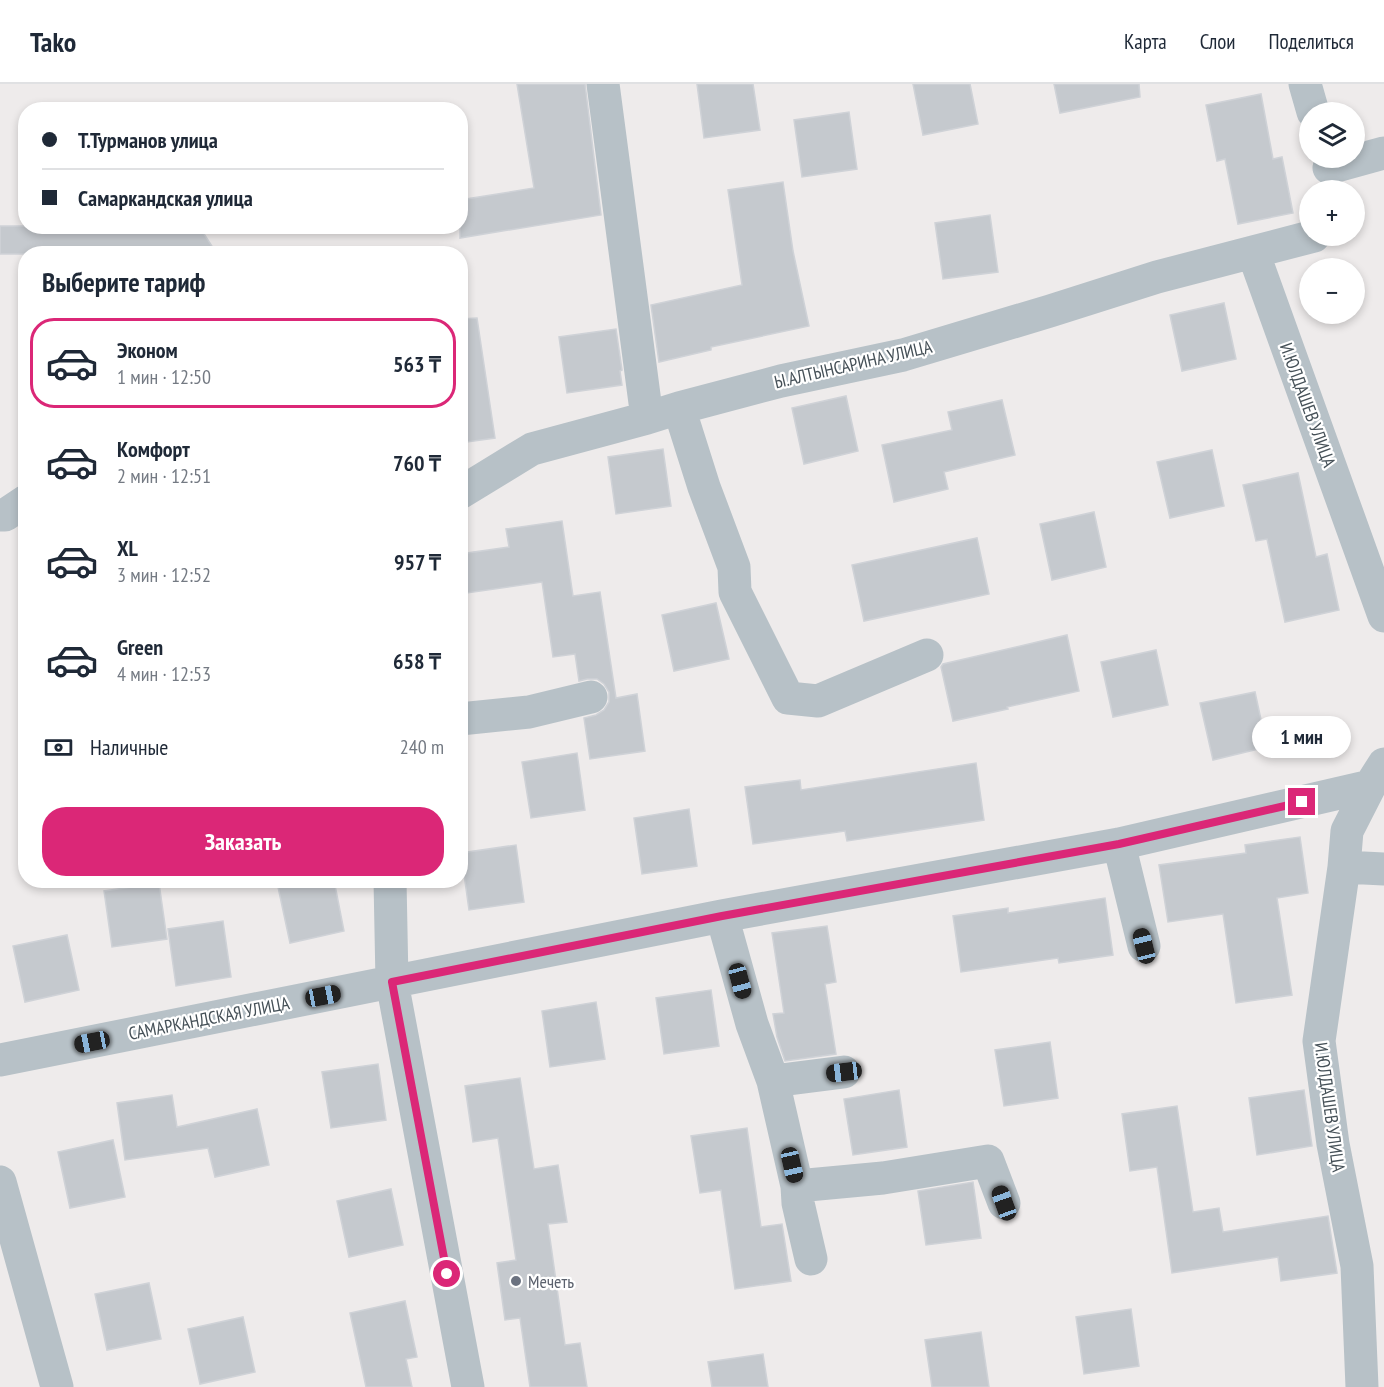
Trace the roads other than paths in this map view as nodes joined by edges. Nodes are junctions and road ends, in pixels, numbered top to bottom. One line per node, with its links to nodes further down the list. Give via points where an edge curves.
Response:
1 (603, 84): 9 (street)
2 (1305, 84): 3 (street)
3 (1310, 102)
4 (1384, 153): 5 (street)
5 (1330, 172)
6 (1299, 240): 7 (street)
7 (1253, 252): 8 (street, Ы.АЛТЫНСАРИНА УЛИЦА, via 1157,277 903,355); 13 (street, И.ЮЛДАШЕВ УЛИЦА)
8 (679, 408): 9 (street, Ы.АЛТЫНСАРИНА УЛИЦА); 15 (street, via 734,567 735,592 788,698 818,701)
9 (647, 418): 10 (street, Ы.АЛТЫНСАРИНА УЛИЦА, via 532,449)
10 (468, 488)
11 (18, 506): 12 (street)
12 (0, 515)
13 (1372, 548): 14 (street, И.ЮЛДАШЕВ УЛИЦА)
14 (1384, 616)
15 (927, 655)
16 (591, 697): 17 (street, via 529,712)
17 (468, 718)
18 (1377, 775): 19 (street, САМАРКАНДСКАЯ УЛИЦА); 20 (street, И.ЮЛДАШЕВ УЛИЦА, via 1347,831)
19 (1119, 844): 23 (street, САМАРКАНДСКАЯ УЛИЦА); 24 (street)
20 (1344, 867): 21 (street); 35 (street, И.ЮЛДАШЕВ УЛИЦА, via 1319,1041 1333,1144 1357,1266)
21 (1384, 869)
22 (390, 888): 25 (street)
23 (722, 916): 25 (street, САМАРКАНДСКАЯ УЛИЦА); 28 (street, via 752,1024)
24 (1144, 946)
25 (392, 982): 26 (street, САМАРКАНДСКАЯ УЛИЦА); 34 (street)
26 (0, 1060)
27 (844, 1072): 28 (street)
28 (773, 1082): 30 (street)
29 (0, 1182): 33 (street)
30 (797, 1186): 31 (street, via 883,1178 988,1161); 32 (street)
31 (1004, 1203)
32 (811, 1259)
33 (57, 1387)
34 (468, 1387)
35 (1362, 1387)

